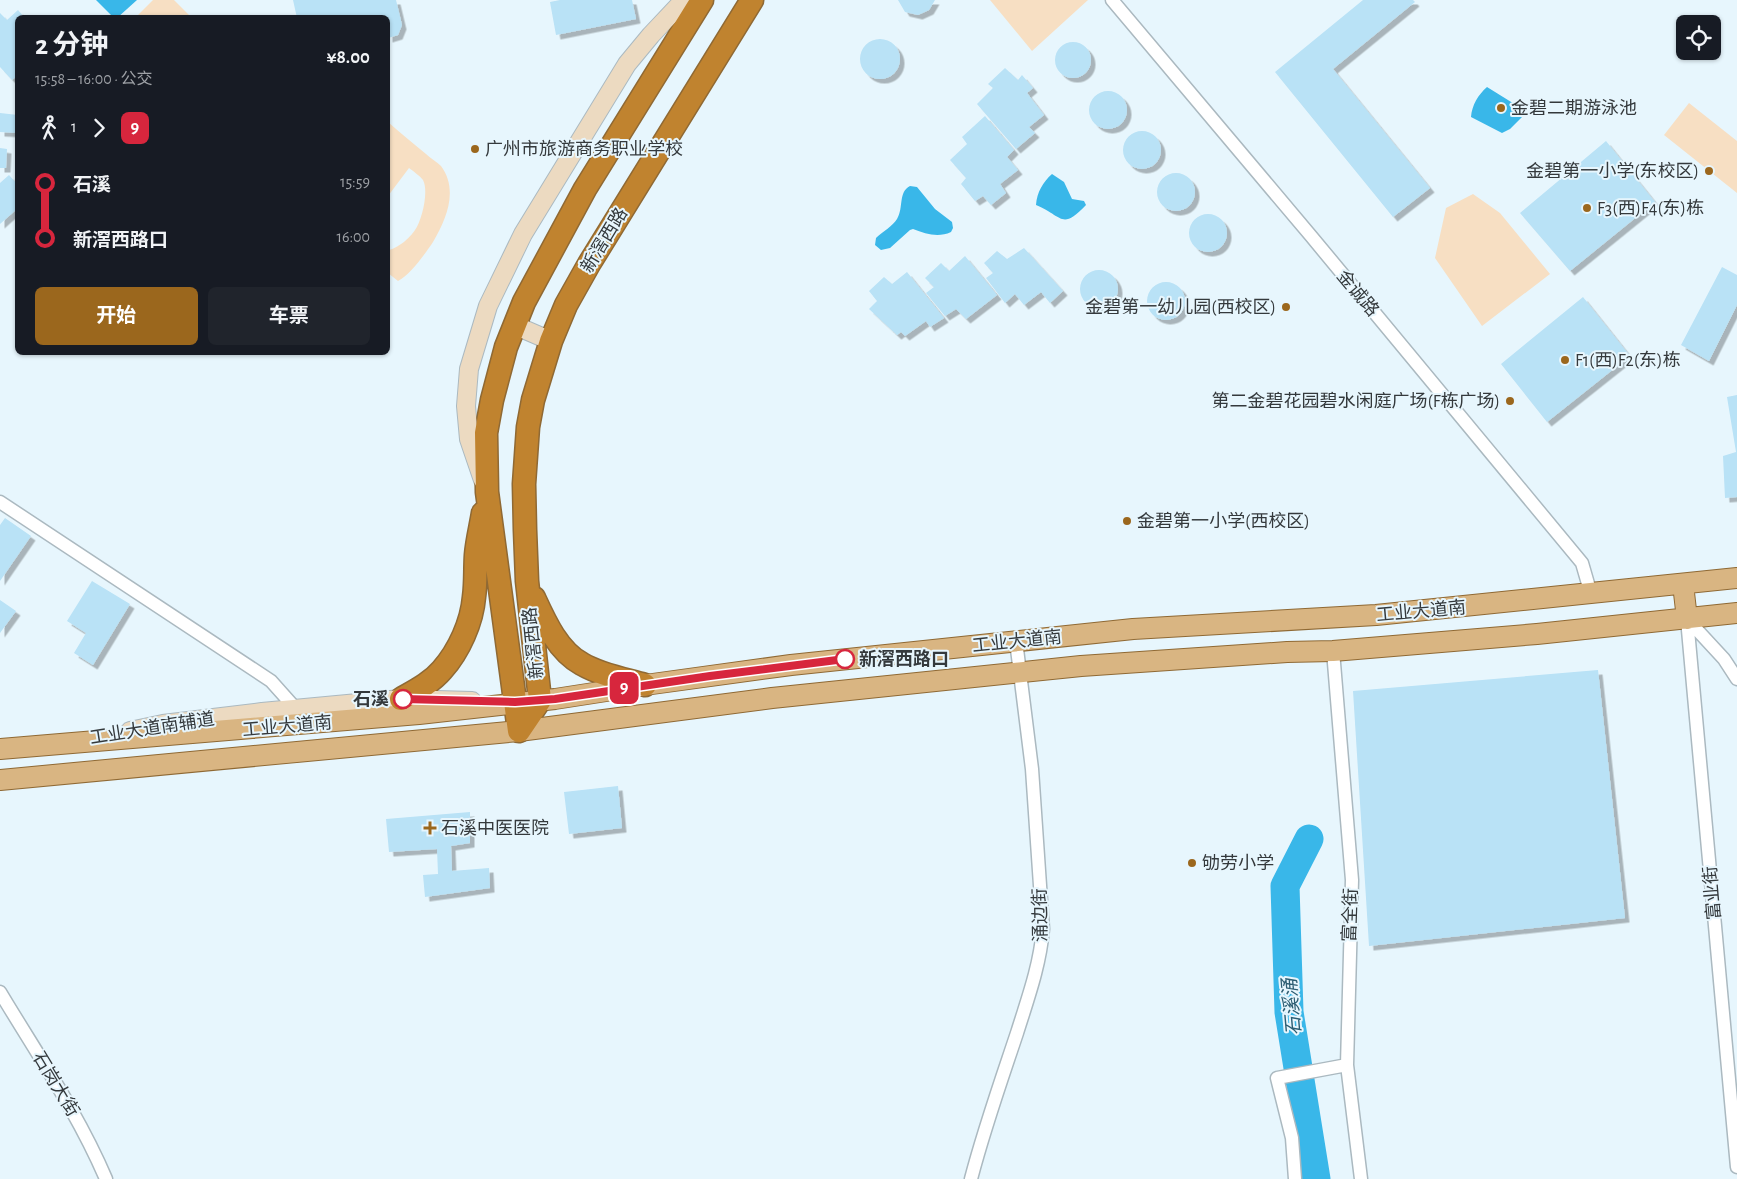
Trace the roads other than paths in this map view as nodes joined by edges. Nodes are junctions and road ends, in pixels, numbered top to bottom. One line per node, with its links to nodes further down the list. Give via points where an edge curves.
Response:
1 (684, 0): 7 (main road, via 628,64 523,234 488,306 469,368 466,406 469,439)
2 (702, 0): 5 (highway, 新滘西路, via 586,189)
3 (752, 0): 6 (highway, 新滘西路, via 588,264)
4 (1112, 0): 12 (street, 金诚路, via 1582,563)
5 (514, 325): 6 (main road); 7 (highway, 新滘西路, via 486,433)
6 (550, 341): 10 (highway, 新滘西路, via 528,427 524,484)
7 (486, 492): 20 (highway, via 476,554 475,596 465,631 442,671); 22 (highway, 新滘西路)
8 (0, 502): 23 (street, via 270,681)
9 (1737, 578): 11 (main road, 工业大道南)
10 (527, 581): 19 (highway, via 549,628 572,657 599,672); 21 (highway, 新滘西路)
11 (1683, 584): 12 (main road, 工业大道南); 14 (main road)
12 (1591, 594): 15 (main road, 工业大道南, via 1376,615 1133,629)
13 (1737, 613): 14 (main road)
14 (1687, 619): 16 (main road); 18 (street, via 1724,659); 30 (street, 富业街)
15 (1016, 641): 17 (street, 涌边街); 19 (main road, 工业大道南, via 798,664)
16 (1333, 650): 17 (main road); 29 (street, 富全街, via 1352,880)
17 (1020, 672): 24 (main road, via 772,698); 32 (street, 涌边街, via 1032,769 1043,929 1034,979)
18 (1737, 679)
19 (645, 685): 21 (main road, 工业大道南)
20 (401, 699): 22 (main road, 工业大道南辅道); 23 (main road, 工业大道南辅道)
21 (540, 700): 22 (main road, 工业大道南); 24 (highway, 新滘西路)
22 (515, 702): 24 (highway, 新滘西路); 25 (main road, 工业大道南, via 353,721)
23 (296, 709): 25 (main road, 工业大道南辅道, via 163,724)
24 (519, 731): 27 (main road)
25 (59, 744): 26 (main road, 工业大道南)
26 (0, 749)
27 (0, 780)
28 (0, 992): 31 (street, 石岗大街, via 72,1109)
29 (1347, 1066): 33 (street, via 1277,1078 1292,1138); 34 (street, 富全街)
30 (1737, 1167)
31 (106, 1179)
32 (972, 1179)
33 (1295, 1179)
34 (1361, 1179)

